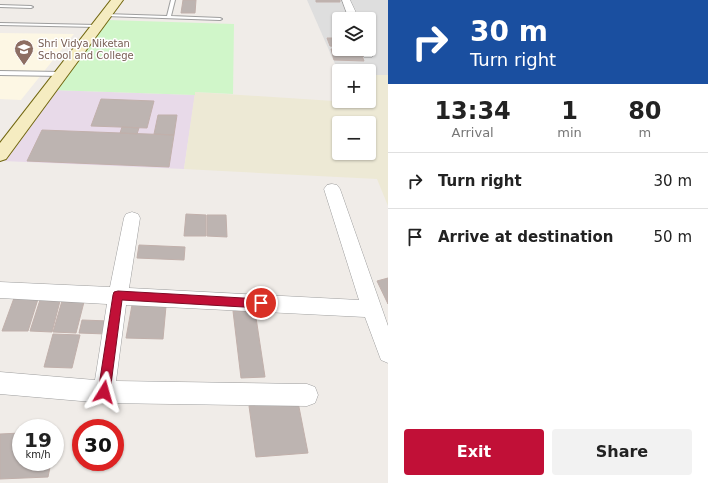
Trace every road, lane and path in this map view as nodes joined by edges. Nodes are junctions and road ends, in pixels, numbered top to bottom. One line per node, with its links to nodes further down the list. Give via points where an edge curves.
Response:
1 (117, 0): 9 (main road)
2 (173, 0): 7 (lane)
3 (346, 0): 6 (street)
4 (0, 6): 5 (lane)
5 (31, 6)
6 (351, 12)
7 (169, 17): 8 (lane); 9 (lane)
8 (220, 19)
9 (101, 21): 10 (lane); 12 (main road)
10 (0, 24)
11 (0, 73): 12 (lane)
12 (61, 74): 13 (main road)
13 (0, 153)
14 (332, 189): 18 (street)
15 (132, 218): 17 (street)
16 (0, 290): 17 (street)
17 (118, 295): 18 (street); 21 (street)
18 (372, 309): 19 (street)
19 (388, 353)
20 (0, 383): 21 (street)
21 (104, 392): 22 (street)
22 (307, 394)

